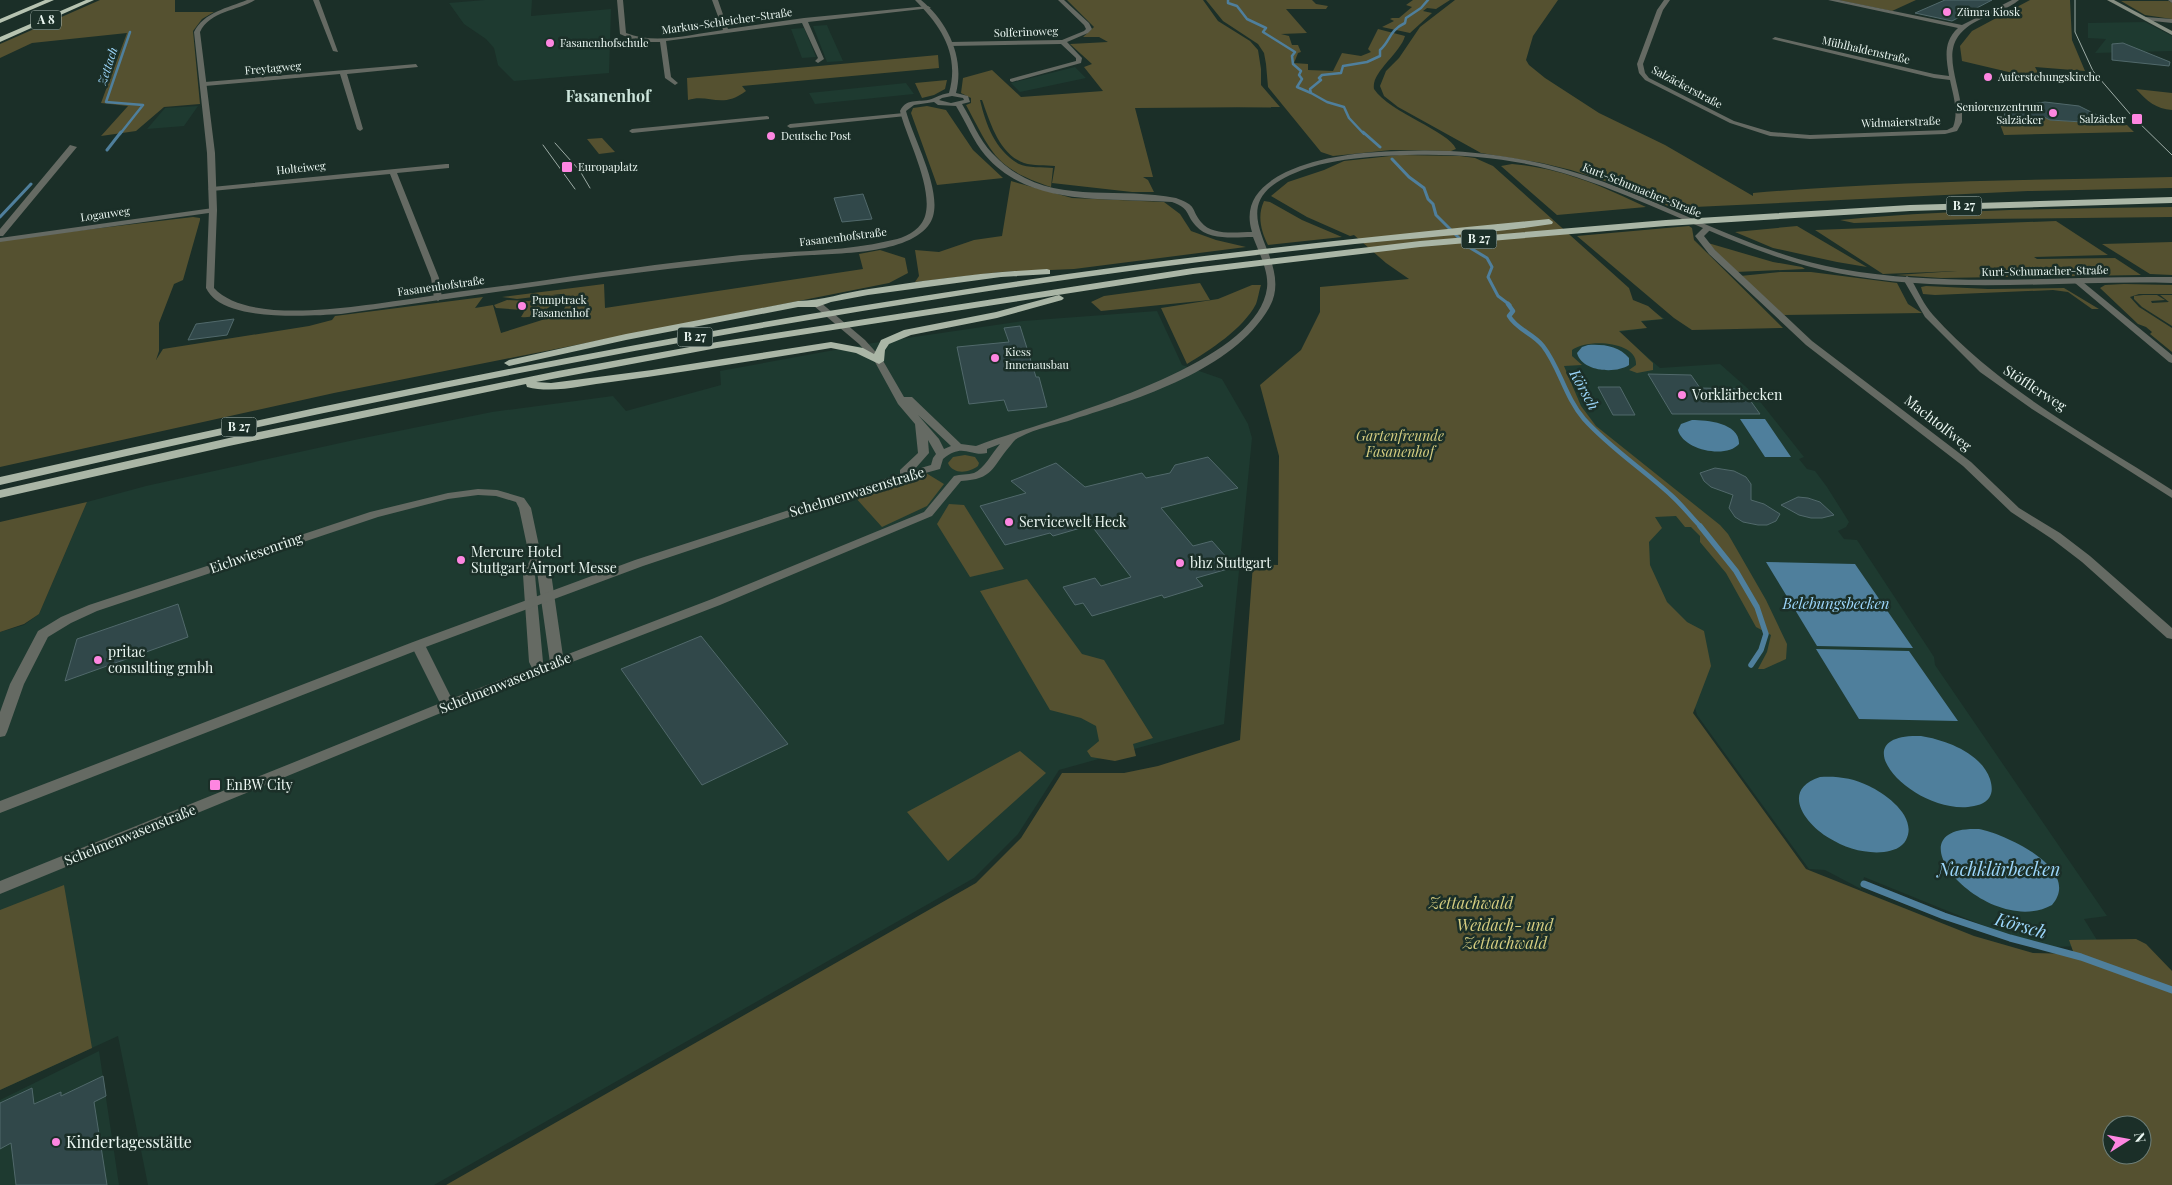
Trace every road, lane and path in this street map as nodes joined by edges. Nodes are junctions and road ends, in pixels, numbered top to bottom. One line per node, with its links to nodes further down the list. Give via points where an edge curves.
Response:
1 (91, 0): 23 (highway, A 8)
2 (252, 0): 34 (street, Fasanenhofstraße, via 212,16 198,28)
3 (316, 0): 27 (street)
4 (620, 0): 24 (street, Markus-Schleicher-Straße, via 623,34 638,40)
5 (715, 0): 20 (street)
6 (918, 0): 13 (street)
7 (1061, 0): 25 (street, Solferinoweg, via 1088,29)
8 (1667, 0): 43 (street, Salzäckerstraße, via 1660,10 1640,64 1642,74 1659,86 1732,122)
9 (1831, 0): 19 (street)
10 (2016, 0): 19 (street)
11 (2110, 0): 14 (main road)
12 (52, 3): 16 (highway, A 8); 18 (highway, A 8)
13 (928, 8): 15 (street, Markus-Schleicher-Straße); 26 (street, via 944,29)
14 (2146, 19): 17 (street); 21 (main road)
15 (804, 20): 20 (street, Markus-Schleicher-Straße); 28 (street, via 821,59)
16 (0, 21)
17 (2172, 21)
18 (7, 27)
19 (1961, 28): 31 (street, Widmaierstraße, via 1949,46)
20 (726, 31): 24 (street, Markus-Schleicher-Straße)
21 (2172, 33)
22 (1775, 39): 31 (street, Mühlhaldenstraße)
23 (0, 40)
24 (662, 40): 33 (street, via 668,78)
25 (1063, 42): 26 (street, Solferinoweg); 32 (street, via 1079,62)
26 (950, 44): 35 (street, via 956,77)
27 (336, 51)
28 (818, 61)
29 (416, 66): 30 (street, Freytagweg)
30 (342, 72): 34 (street, Freytagweg); 41 (street)
31 (1953, 78): 43 (street, Widmaierstraße, via 1958,113 1957,126 1950,131 1810,136)
32 (1012, 80)
33 (675, 83)
34 (205, 84): 47 (street, Fasanenhofstraße)
35 (952, 94): 36 (street); 37 (street, via 968,98)
36 (936, 100): 37 (street, via 943,105); 38 (street, via 912,103 904,107)
37 (959, 105): 57 (street, via 988,153 1001,168 1017,178 1045,188 1086,196 1173,200 1193,210 1204,229)
38 (904, 115): 40 (street); 63 (street, Fasanenhofstraße, via 931,193 928,222 915,235 873,247 636,270)
39 (767, 118): 42 (street)
40 (790, 126)
41 (360, 129)
42 (632, 131)
43 (1770, 134)
44 (74, 147): 56 (street)
45 (446, 166): 46 (street, Holteiweg)
46 (393, 171): 47 (street, Holteiweg); 63 (street, via 435,278)
47 (212, 190): 51 (street, Fasanenhofstraße)
48 (2172, 192): 50 (highway, B 27)
49 (2172, 200): 60 (highway, B 27, via 1910,208 1714,219 1494,237)
50 (1822, 204)
51 (213, 210): 58 (street, Logauweg); 63 (street, Fasanenhofstraße, via 210,288 216,297 226,302 257,310 302,314 341,312)
52 (1693, 211): 53 (highway)
53 (1655, 214)
54 (1556, 222): 60 (highway, B 27, via 1236,255)
55 (1707, 229): 57 (street, Kurt-Schumacher-Straße, via 1567,172 1480,156 1415,152 1352,157 1282,177 1254,206); 59 (street, Kurt-Schumacher-Straße, via 1796,262); 83 (street, Machtolfweg, via 1699,236 1712,252 1809,344 1966,464 2015,510 2086,559)
56 (0, 234)
57 (1255, 235): 71 (street, Schelmenwasenstraße, via 1271,268 1269,298 1258,317 1231,344 1171,380)
58 (0, 240)
59 (1907, 279): 62 (street, Kurt-Schumacher-Straße, via 1975,283); 79 (street, Stöfflerweg, via 1928,315 1983,370)
60 (1092, 280): 64 (highway, via 1058,272 1001,274 868,292); 66 (highway, B 27, via 1082,292 1024,309 902,334 885,342); 67 (highway, B 27, via 966,291); 68 (highway, B 27)
61 (2172, 280): 62 (street, Kurt-Schumacher-Straße)
62 (2078, 281): 65 (street)
63 (438, 298)
64 (817, 304): 66 (street, via 858,338); 67 (highway, via 798,304 617,339 498,365)
65 (2172, 360)
66 (879, 361): 68 (highway, B 27, via 859,350 831,345 551,386); 69 (street)
67 (478, 378): 77 (highway, B 27)
68 (513, 383): 78 (highway, B 27)
69 (897, 390): 70 (street); 72 (street)
70 (920, 426): 74 (street, via 935,441); 76 (street, via 923,456)
71 (1013, 436): 73 (street, Schelmenwasenstraße); 75 (street, Schelmenwasenstraße)
72 (958, 448): 73 (street, Schelmenwasenstraße); 74 (street, Schelmenwasenstraße)
73 (977, 449): 75 (street)
74 (942, 454): 76 (street, Schelmenwasenstraße, via 936,467)
75 (992, 460): 85 (street, Schelmenwasenstraße, via 983,474 958,478 928,514 716,602)
76 (896, 478): 81 (street, Schelmenwasenstraße, via 648,560)
77 (0, 481)
78 (0, 494)
79 (2172, 495)
80 (536, 560): 81 (street, Eichwiesenring, via 545,573); 82 (street, Eichwiesenring, via 529,575); 88 (street, Eichwiesenring, via 525,508 512,496 478,492 374,514 93,608 66,620 43,634 17,684)
81 (548, 597): 82 (street, Schelmenwasenstraße); 85 (street, Eichwiesenring)
82 (530, 604): 84 (street, Schelmenwasenstraße); 86 (street, Eichwiesenring)
83 (2172, 635)
84 (418, 645): 87 (street); 89 (street, Schelmenwasenstraße)
85 (556, 663): 86 (street, Schelmenwasenstraße)
86 (539, 669): 87 (street, Schelmenwasenstraße)
87 (448, 706): 90 (street, Schelmenwasenstraße)
88 (0, 732)
89 (0, 807)
90 (0, 888)

